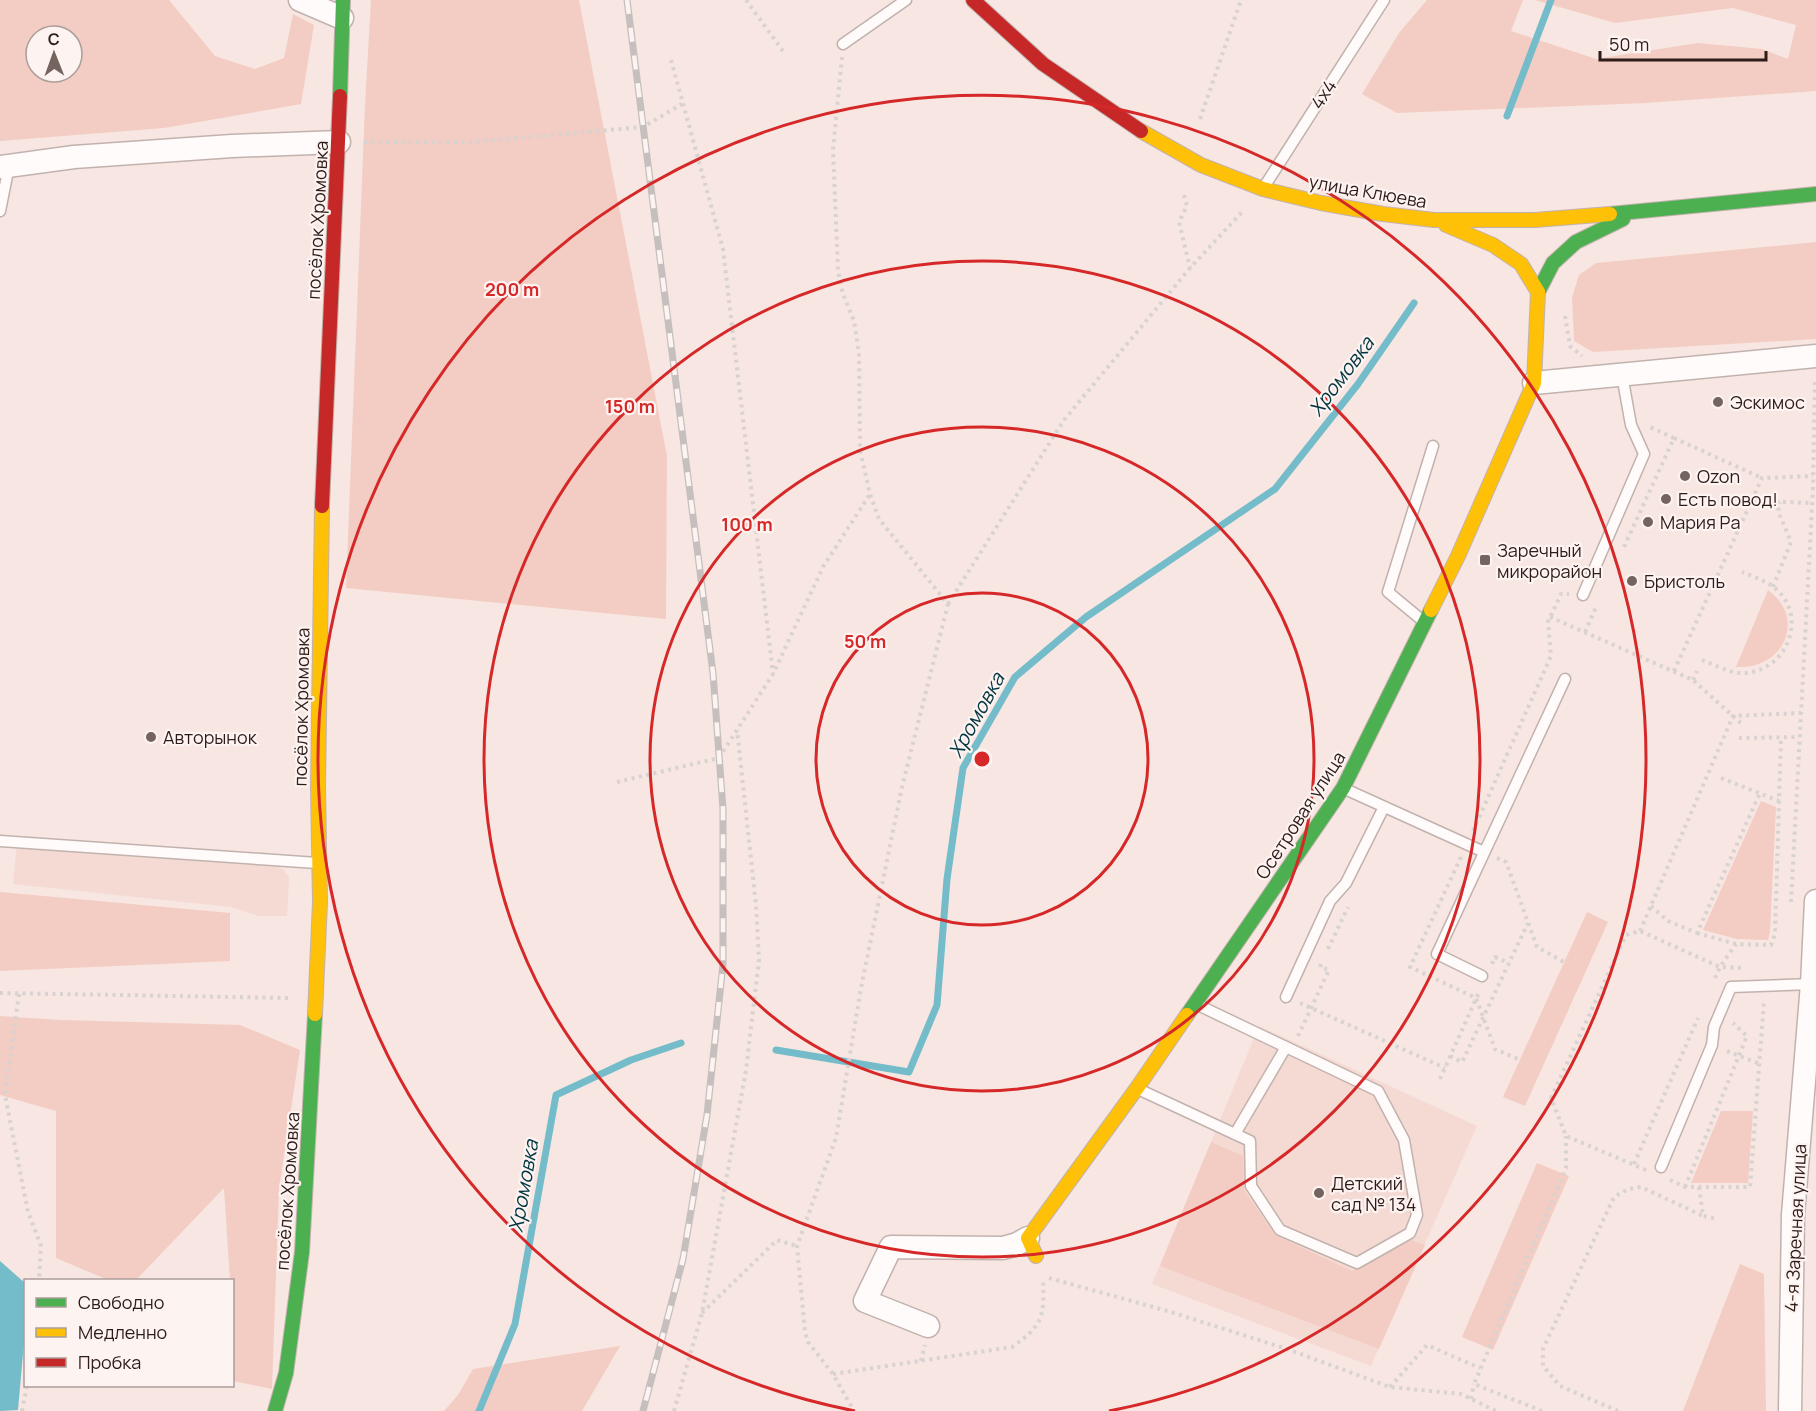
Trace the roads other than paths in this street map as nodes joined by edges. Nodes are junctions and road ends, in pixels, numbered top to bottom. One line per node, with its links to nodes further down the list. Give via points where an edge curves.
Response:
1 (300, 0): 5 (street)
2 (906, 0): 6 (lane)
3 (973, 0): 9 (street, улица Клюева, via 1043,64 1135,127 1201,165)
4 (1384, 0): 9 (lane, 4x4)
5 (343, 9): 7 (street, посёлок Хромовка)
6 (843, 44)
7 (339, 142): 8 (street, via 74,157); 26 (street, посёлок Хромовка, via 322,474)
8 (4, 167): 11 (lane)
9 (1263, 189): 13 (street, улица Клюева, via 1383,214)
10 (1816, 194): 12 (street, улица Клюева)
11 (0, 212)
12 (1638, 212): 13 (street, улица Клюева); 14 (street, via 1576,242 1553,263)
13 (1434, 220): 14 (street, via 1493,245 1521,264)
14 (1538, 292): 17 (street, Осетровая улица)
15 (1816, 356): 16 (street)
16 (1622, 375): 17 (street); 19 (lane, via 1631,425 1644,454)
17 (1534, 383): 20 (street, Осетровая улица)
18 (1433, 446): 20 (lane, via 1388,592)
19 (1583, 595)
20 (1426, 623): 22 (street, Осетровая улица)
21 (1565, 679): 25 (lane)
22 (1343, 788): 23 (lane); 31 (street, Осетровая улица)
23 (1384, 807): 25 (lane); 30 (lane, via 1346,883 1330,901)
24 (0, 841): 26 (lane)
25 (1484, 852): 28 (lane, via 1437,954)
26 (320, 863): 38 (street, посёлок Хромовка, via 302,1252 286,1373)
27 (1816, 901): 29 (street, 4-я Заречная улица)
28 (1482, 976)
29 (1812, 984): 35 (lane, via 1731,987 1714,1027 1713,1045); 39 (street, 4-я Заречная улица, via 1793,1215)
30 (1286, 997)
31 (1195, 1003): 32 (lane); 33 (street, Осетровая улица)
32 (1291, 1044): 34 (lane); 34 (lane, via 1378,1091 1404,1140 1418,1215 1410,1233 1357,1263 1280,1230 1251,1186 1250,1141)
33 (1137, 1088): 34 (lane); 36 (street, Осетровая улица)
34 (1235, 1134)
35 (1661, 1167)
36 (1032, 1247): 37 (street, via 891,1247 866,1301)
37 (928, 1326)
38 (275, 1411)
39 (1790, 1411)

